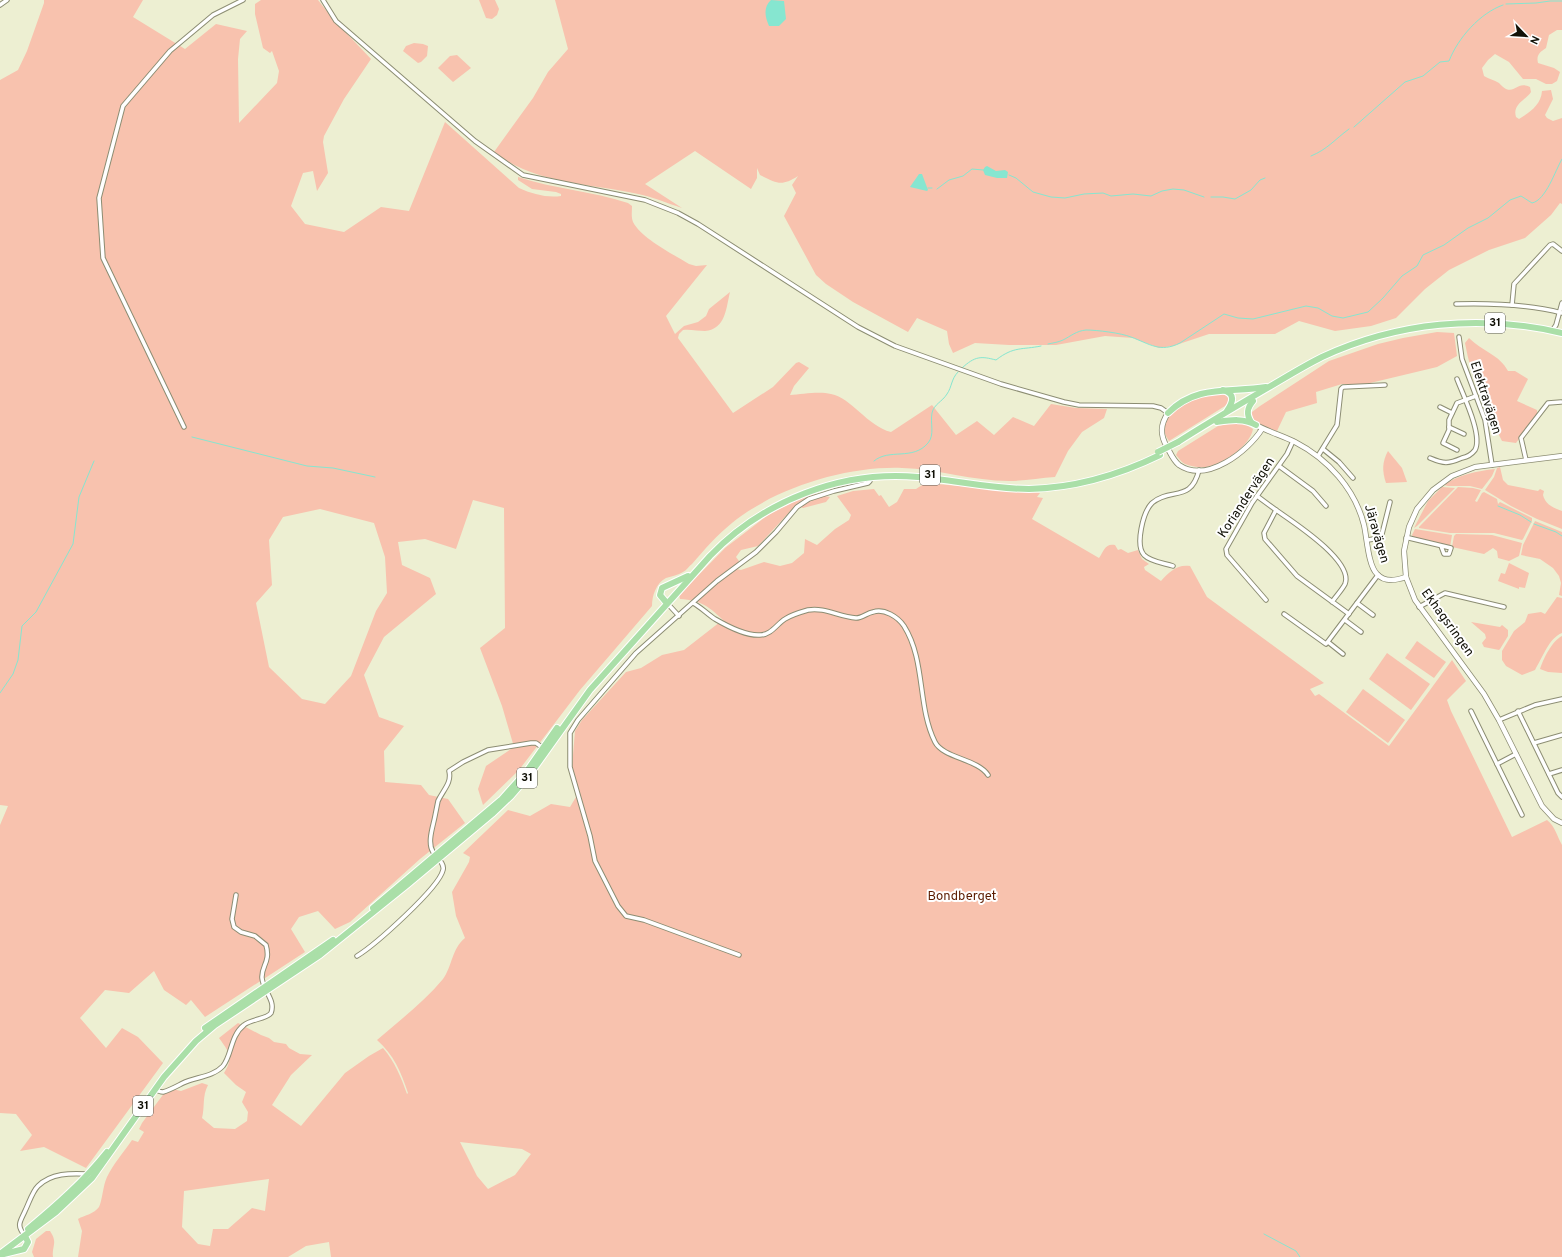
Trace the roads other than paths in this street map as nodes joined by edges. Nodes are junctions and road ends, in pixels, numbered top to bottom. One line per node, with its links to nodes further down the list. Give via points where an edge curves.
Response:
1 (7, 0): 4 (street)
2 (244, 0): 28 (street, via 213,15 170,51 123,106 99,198 103,258)
3 (323, 0): 23 (street, via 336,21 476,141 523,175 645,200 678,213 858,327 911,352 1044,398 1079,405 1153,406)
4 (0, 4)
5 (1562, 251): 8 (street, via 1552,244 1515,282)
6 (1562, 303): 9 (street)
7 (1456, 304): 8 (street)
8 (1512, 305): 9 (street)
9 (1561, 313): 10 (street)
10 (1552, 331): 11 (highway, 31); 16 (highway, 31, via 1520,325 1477,322 1441,324 1398,331 1336,351 1308,364)
11 (1562, 333)
12 (1562, 336): 20 (highway, 31, via 1489,326 1451,327 1403,334 1366,343 1327,359)
13 (1459, 337): 18 (street, Elektravägen, via 1462,358)
14 (1457, 379): 19 (street)
15 (1385, 385): 33 (street, via 1340,389 1337,425)
16 (1272, 386): 17 (highway); 24 (highway, 31)
17 (1223, 390): 23 (highway, via 1192,396); 24 (highway, via 1231,394 1233,399)
18 (1476, 396): 19 (street); 40 (street, Elektravägen, via 1485,420)
19 (1465, 400): 25 (street, via 1457,403); 38 (street, via 1477,442 1474,452 1448,463)
20 (1253, 401): 26 (highway, 31); 27 (highway, via 1247,412)
21 (1561, 402): 39 (street, via 1548,403 1521,438)
22 (1440, 407): 25 (street)
23 (1168, 413): 42 (street, via 1163,423 1162,435 1173,458 1185,468)
24 (1225, 413): 32 (highway, 31)
25 (1452, 413): 29 (street)
26 (1217, 422): 27 (highway, via 1237,420); 32 (highway, 31)
27 (1256, 426): 31 (street, Järavägen); 42 (street, via 1250,444 1239,455 1224,464)
28 (184, 427)
29 (1449, 427): 30 (street); 34 (street, via 1443,443)
30 (1464, 434)
31 (1293, 441): 36 (street, Järavägen); 41 (street, Koriandervägen)
32 (1178, 443): 35 (highway, 31, bridge)
33 (1323, 449): 36 (street); 44 (street, via 1339,462)
34 (1457, 450)
35 (1159, 454): 43 (highway, 31, via 1130,469 1096,479 1043,488 1001,488 917,477); 54 (highway, 31, via 1100,475 1041,484 999,484 906,473 871,474 833,481 789,496 754,515 715,546)
36 (1318, 456): 50 (street, Järavägen, via 1337,474 1349,491 1363,521)
37 (1562, 456): 39 (street, Ekhagsringen)
38 (1430, 458)
39 (1526, 460): 40 (street, Ekhagsringen)
40 (1492, 465): 49 (street, Ekhagsringen, via 1463,471 1433,490 1417,509)
41 (1279, 466): 45 (street, Koriandervägen); 47 (street, via 1313,491)
42 (1199, 470): 52 (street, via 1191,487 1156,501 1148,507 1144,518 1140,545 1142,552 1150,558)
43 (869, 478): 57 (highway, 31, via 816,489 765,512 718,548); 59 (street, via 868,483 803,502 756,552)
44 (1352, 478)
45 (1257, 496): 48 (street); 56 (street, Koriandervägen, via 1225,552)
46 (1390, 502): 50 (street, via 1382,534 1379,538)
47 (1326, 506)
48 (1276, 510): 58 (street, via 1264,533 1265,539 1297,576); 58 (street, via 1322,544 1345,570 1345,583)
49 (1406, 538): 51 (street); 55 (street, Ekhagsringen)
50 (1368, 540): 53 (street, Järavägen, via 1372,565)
51 (1441, 546)
52 (1173, 566)
53 (1378, 574): 55 (street, Järavägen, via 1388,580); 60 (street)
54 (688, 576): 57 (highway, 31); 57 (highway, via 662,588 660,595)
55 (1406, 577): 61 (street, Ekhagsringen)
56 (1266, 600)
57 (666, 602): 66 (street); 77 (highway, 31, via 587,687); 86 (highway, 31, via 590,690 521,786 496,810)
58 (1332, 602): 64 (street)
59 (693, 603): 66 (street); 82 (street, via 733,628 758,635 766,634 786,618 808,610 823,610 856,618 880,611 894,616 903,625 914,648 927,719 936,744 945,751 984,769)
60 (1357, 603): 64 (street); 65 (street)
61 (1419, 607): 62 (street, via 1445,593); 74 (street, Ekhagsringen, via 1475,681)
62 (1504, 607)
63 (1284, 614): 69 (street, via 1326,644)
64 (1349, 614): 67 (street)
65 (1373, 615)
66 (679, 616): 88 (street, via 636,653 578,720 570,733 570,767 595,862 626,916 644,920)
67 (1345, 620): 68 (street); 69 (street)
68 (1361, 632)
69 (1328, 642): 70 (street)
70 (1343, 654)
71 (1562, 699): 73 (street)
72 (1471, 711): 79 (street)
73 (1518, 711): 74 (street); 76 (street)
74 (1499, 720): 78 (street, Ekhagsringen)
75 (1562, 735): 76 (street)
76 (1534, 743): 81 (street)
77 (543, 748): 86 (highway, 31, via 505,796); 86 (street, via 531,743 488,750 449,771 449,782 438,803 430,842)
78 (1516, 754): 79 (street); 85 (street, Ekhagsringen, via 1542,806 1554,819)
79 (1497, 764): 84 (street)
80 (1562, 770): 81 (street)
81 (1549, 774): 83 (street)
82 (988, 775)
83 (1562, 797)
84 (1522, 815)
85 (1562, 823)
86 (437, 857): 89 (street, via 444,868 434,886 389,930); 90 (highway, 31)
87 (236, 895): 90 (street, via 232,919 234,926 241,932 255,936 266,945 268,956 262,976)
88 (740, 955)
89 (357, 956)
90 (266, 990): 91 (highway, 31, via 205,1032 185,1051); 91 (street, via 272,1002 272,1013 268,1017 250,1021 240,1029 220,1069 165,1091 159,1092); 92 (highway, 31, via 213,1022 183,1048)
91 (155, 1089): 93 (highway, 31, via 92,1178 65,1204)
92 (89, 1174): 93 (highway, 31); 93 (street, via 59,1175 38,1186 19,1223)
93 (24, 1234): 94 (highway, 31); 95 (highway, 31); 95 (highway, via 28,1242 26,1247)
94 (0, 1250)
95 (0, 1254)

